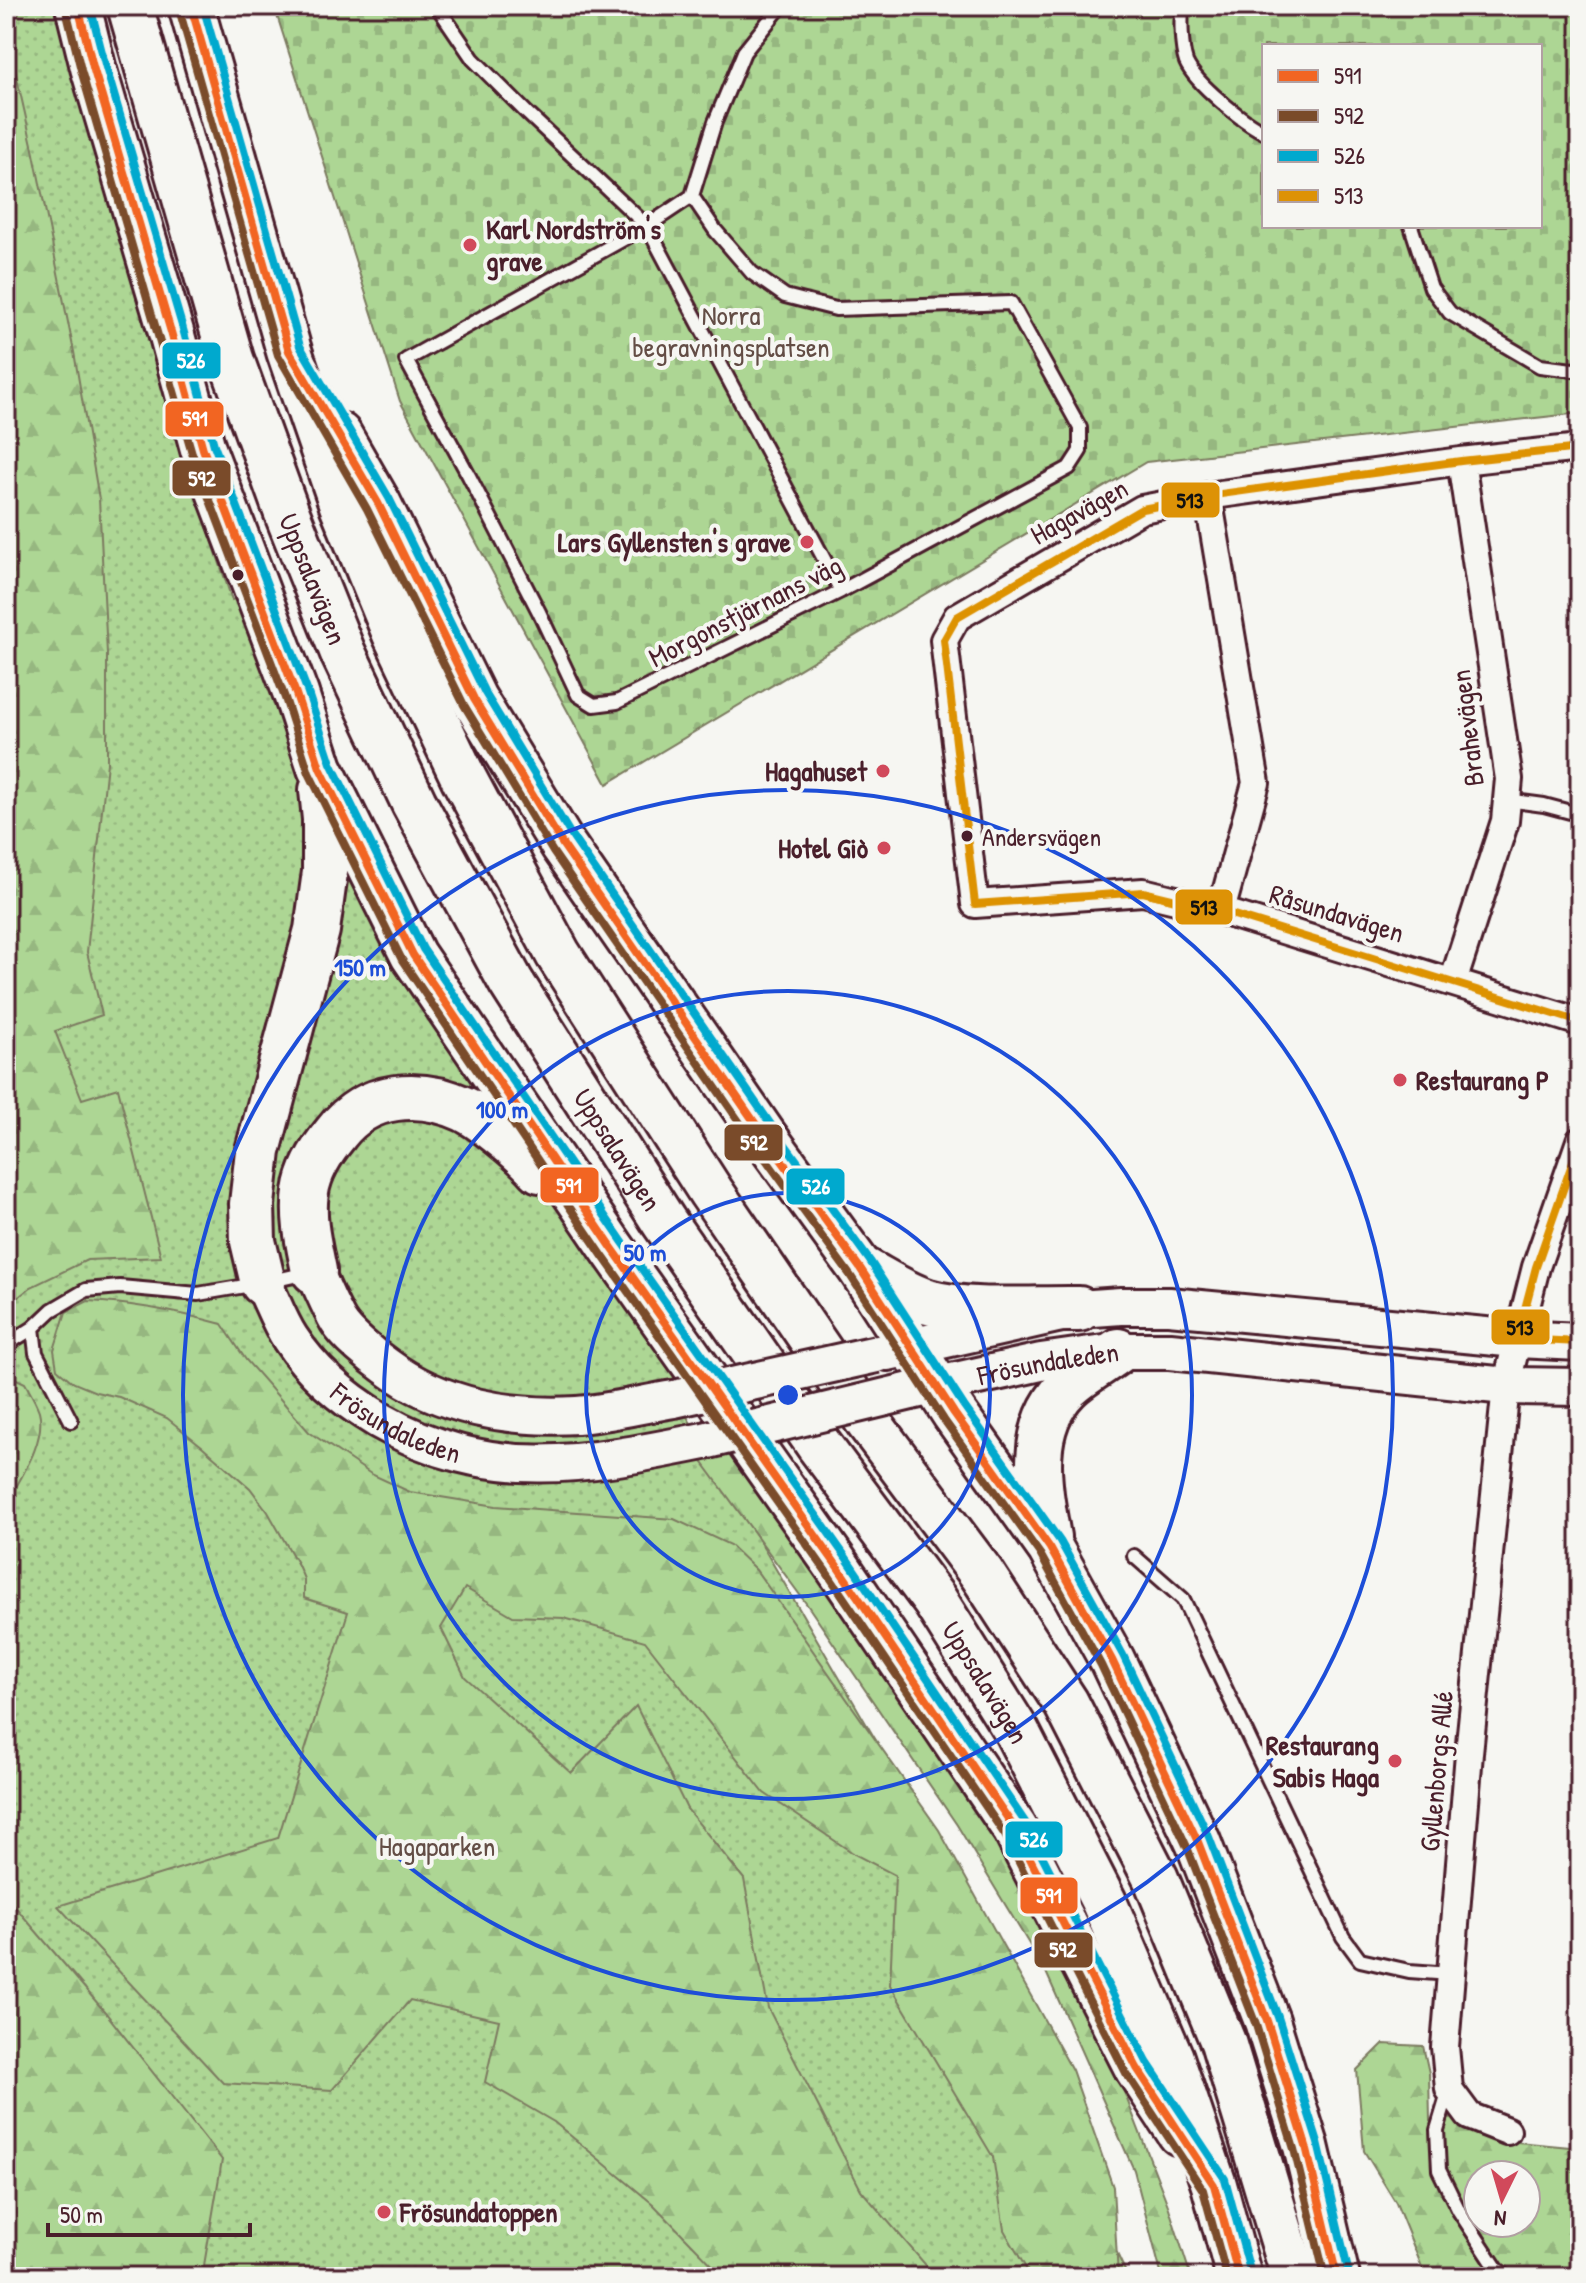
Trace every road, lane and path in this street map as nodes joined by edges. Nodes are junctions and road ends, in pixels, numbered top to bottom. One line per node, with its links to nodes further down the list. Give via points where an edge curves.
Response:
1 (78, 6): 17 (highway, via 203,449)
2 (130, 6): 45 (highway, Uppsalavägen, via 231,359 343,653 414,803 511,982 664,1222 935,1601 1017,1732 1111,1916 1171,2058)
3 (191, 6): 11 (highway, Uppsalavägen)
4 (437, 6): 9 (lane, via 473,59)
5 (781, 6): 8 (lane, via 744,52)
6 (1182, 6): 7 (lane, via 1186,62 1205,88)
7 (1262, 131)
8 (692, 196): 9 (lane, Morgonstjärnans väg); 16 (lane, Morgonstjärnans väg, via 752,273 785,296 836,309 1011,303 1080,428 1080,451 1069,468)
9 (647, 226): 16 (lane); 16 (lane, Morgonstjärnans väg, via 406,360 578,695 594,705 617,702)
10 (1412, 228): 12 (lane, via 1431,288 1450,313 1540,366)
11 (289, 351): 26 (highway, via 378,503 474,699 563,845); 47 (highway, Uppsalavägen, via 342,505 395,634 464,779 558,954 711,1192 869,1423 982,1574 1066,1703 1156,1879 1223,2042)
12 (1580, 369)
13 (1580, 448): 14 (street, Hagavägen)
14 (1461, 461): 15 (street, Hagavägen); 18 (street, Brahevägen)
15 (1208, 496): 20 (street, Hagavägen, via 1142,509 957,617 944,640); 21 (street, via 1256,783)
16 (841, 591)
17 (320, 768): 25 (highway, via 413,955); 28 (highway, via 325,872 317,930 258,1151 252,1204 253,1241)
18 (1508, 789): 19 (lane); 22 (street, Brahevägen, via 1505,821)
19 (1574, 813)
20 (975, 904): 21 (street, Råsundavägen, via 1143,892)
21 (1221, 911): 22 (street, Råsundavägen)
22 (1453, 982): 23 (street, Råsundavägen)
23 (1580, 1022)
24 (1580, 1141): 31 (street)
25 (612, 1248): 27 (highway, via 530,1159 467,1110 435,1098 397,1096 365,1107 318,1155 306,1191 305,1230); 45 (highway, via 862,1601 1015,1829 1137,2068)
26 (860, 1268): 29 (highway, via 901,1291 959,1308); 34 (highway)
27 (314, 1271): 28 (lane); 34 (main road, Frösundaleden, bridge, via 339,1323 374,1358 453,1402 497,1412 578,1415)
28 (263, 1283): 30 (lane, via 198,1294 120,1287 86,1290); 38 (main road, Frösundaleden, bridge, via 289,1338 320,1376 358,1407 405,1435 502,1463 565,1464 632,1456)
29 (1079, 1309): 31 (main road, Frösundaleden, via 1169,1306); 34 (main road, Frösundaleden)
30 (33, 1328): 33 (lane); 39 (lane, via 36,1353)
31 (1517, 1339): 32 (main road, Frösundaleden); 36 (street)
32 (1580, 1342)
33 (6, 1345)
34 (895, 1350): 38 (highway)
35 (1118, 1351): 36 (main road, Frösundaleden, via 1170,1351); 38 (main road, Frösundaleden); 40 (highway, via 1068,1387 1052,1407 1041,1435 1039,1490)
36 (1506, 1386): 37 (main road, Frösundaleden); 42 (street, Gyllenborgs Allé)
37 (1580, 1387)
38 (923, 1388): 40 (highway)
39 (71, 1421)
40 (1050, 1548): 48 (highway, via 1112,1660 1198,1842 1271,2035 1306,2146)
41 (1134, 1556): 42 (lane, via 1183,1599 1343,1937 1360,1960)
42 (1451, 1974): 43 (street, Gyllenborgs Allé, via 1445,2047)
43 (1449, 2089): 44 (street, via 1469,2116); 49 (lane, via 1437,2130 1439,2170 1459,2211)
44 (1507, 2131)
45 (1214, 2185): 46 (highway, Uppsalavägen)
46 (1239, 2277)
47 (1294, 2277)
48 (1337, 2277)
49 (1507, 2277)

